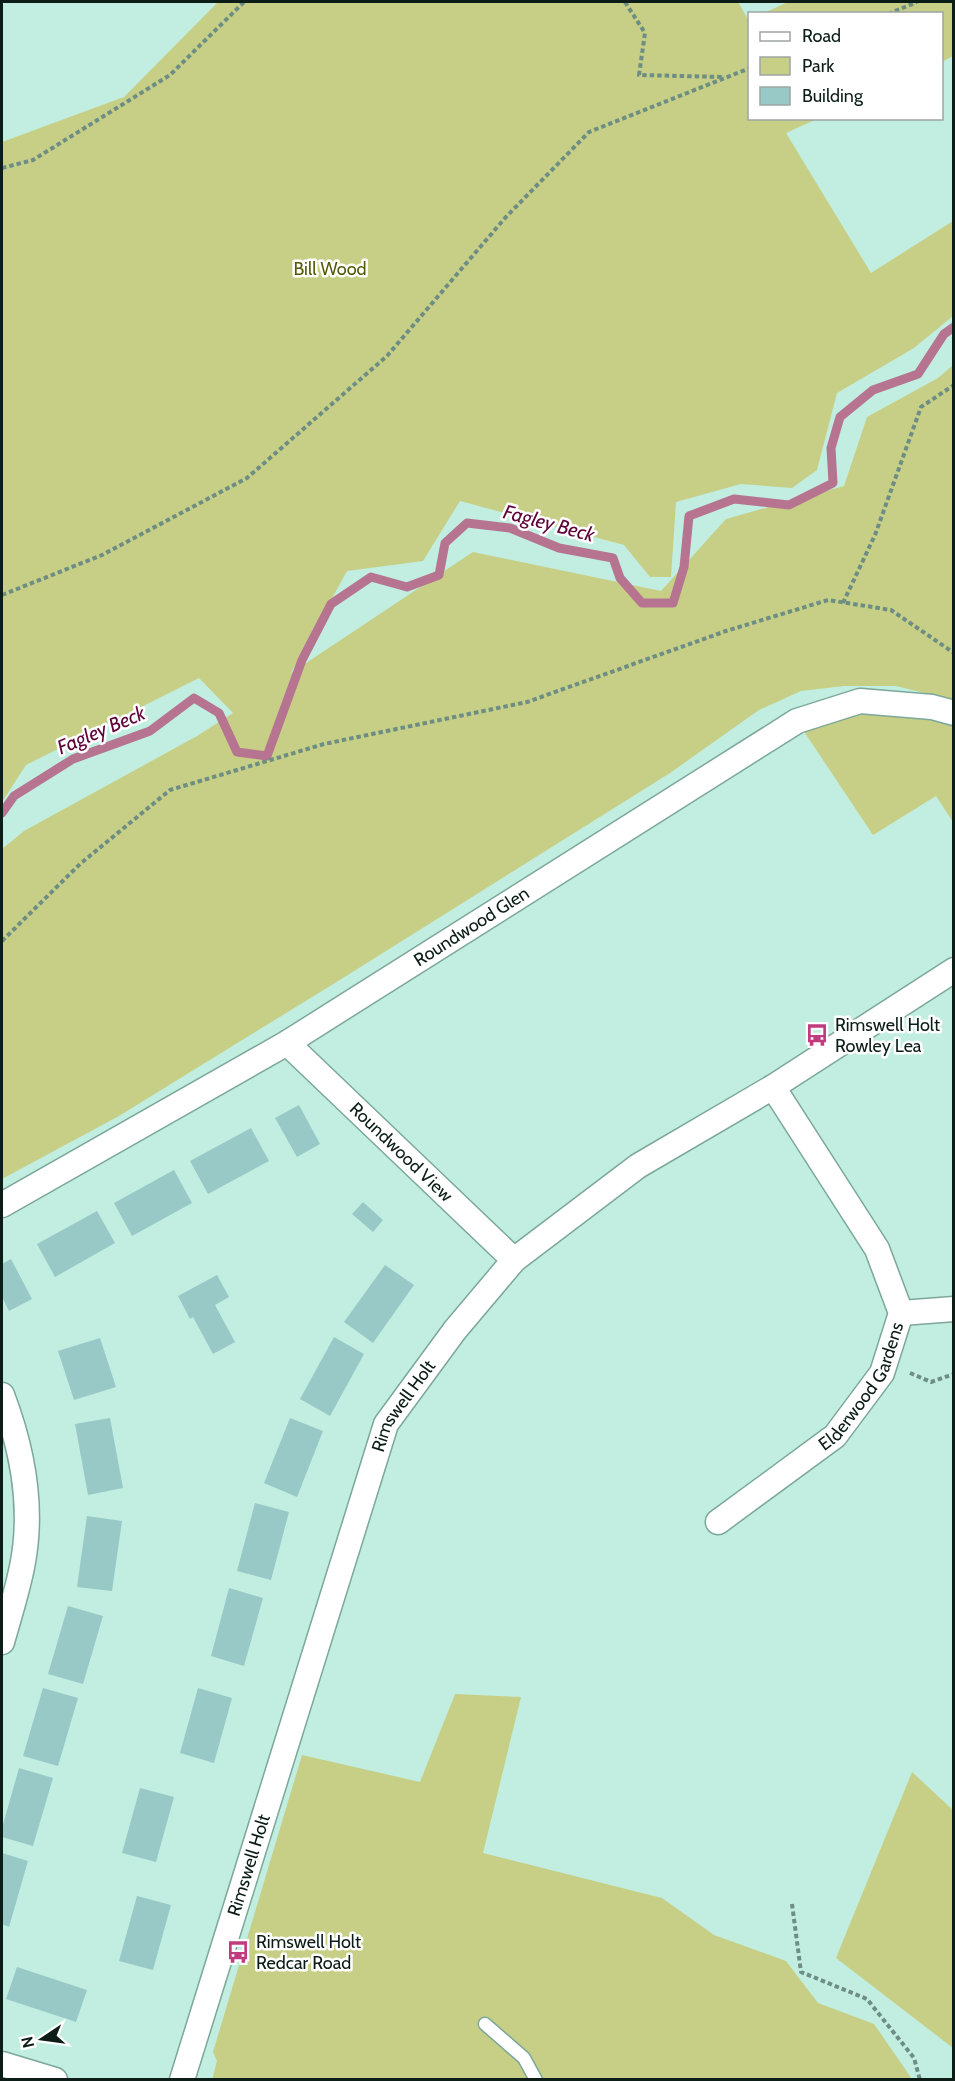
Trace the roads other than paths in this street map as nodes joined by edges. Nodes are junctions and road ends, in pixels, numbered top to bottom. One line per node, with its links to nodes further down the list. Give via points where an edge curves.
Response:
1 (954, 713): 3 (street, Roundwood Glen, via 932,707 860,701 797,721)
2 (954, 970): 4 (street, Rimswell Holt)
3 (287, 1043): 5 (street, Roundwood Glen); 6 (street, Roundwood View)
4 (773, 1087): 6 (street, Rimswell Holt, via 638,1166); 8 (street, Elderwood Gardens, via 877,1249)
5 (2, 1205)
6 (514, 1260): 15 (street, Rimswell Holt, via 455,1330 386,1424)
7 (954, 1309): 8 (street)
8 (901, 1313): 10 (street, Elderwood Gardens, via 882,1373 834,1436)
9 (2, 1395): 11 (street, via 18,1441 27,1514 23,1564)
10 (718, 1522)
11 (2, 1642)
12 (485, 2024): 16 (lane, via 524,2058)
13 (2, 2064): 14 (street)
14 (55, 2079)
15 (182, 2079)
16 (536, 2079)

